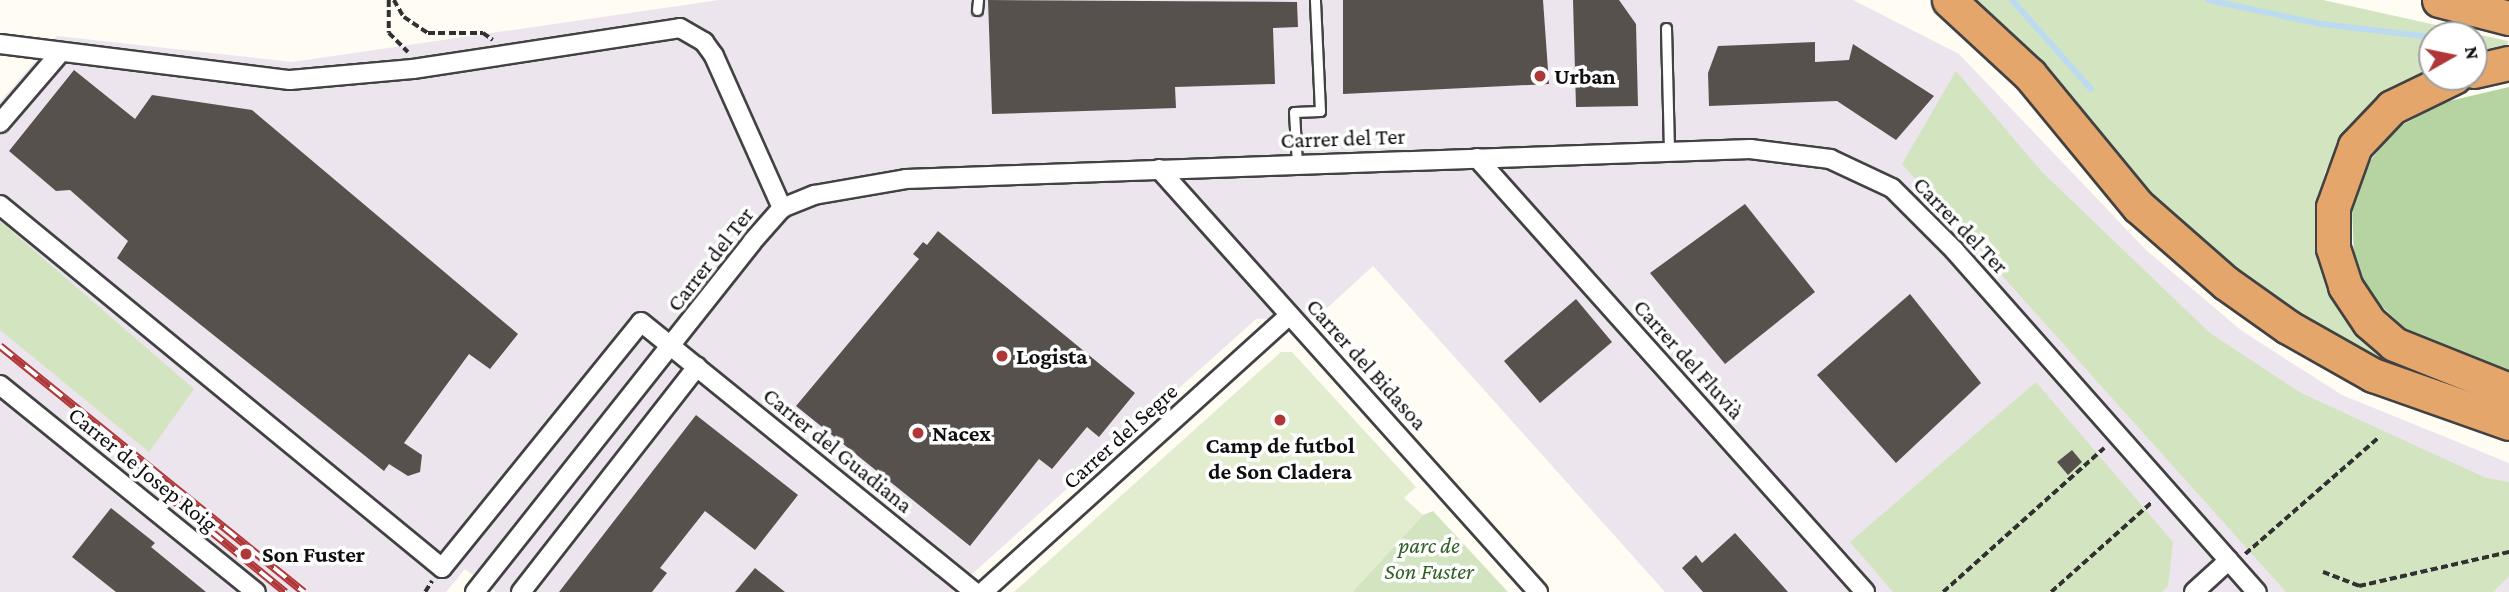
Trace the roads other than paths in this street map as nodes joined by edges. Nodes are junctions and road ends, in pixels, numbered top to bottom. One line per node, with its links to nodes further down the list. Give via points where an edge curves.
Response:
1 (1315, 0): 14 (lane, via 1320,111 1294,112)
2 (1949, 0): 23 (highway, via 2021,65 2138,206 2226,283 2320,347 2373,375)
3 (2439, 0): 4 (highway)
4 (2509, 18)
5 (1666, 29): 12 (lane)
6 (0, 44): 7 (street)
7 (60, 53): 11 (street); 17 (street, via 290,80 413,69 667,27 690,33 714,56)
8 (2509, 63): 9 (highway)
9 (2488, 68)
10 (2425, 91): 22 (highway, via 2392,107 2355,146 2333,207 2333,248 2345,286 2369,321 2394,344)
11 (0, 123)
12 (1669, 152): 13 (street, Carrer del Ter); 24 (street, Carrer del Ter, via 1750,149 1830,159 1892,188)
13 (1477, 158): 14 (street, Carrer del Ter); 31 (street, Carrer del Fluvià)
14 (1297, 164): 15 (street, Carrer del Ter)
15 (1159, 169): 17 (street, Carrer del Ter, via 876,180); 18 (street, Carrer del Bidasoa)
16 (0, 205): 19 (street, Carrer del Guadiana, via 442,568 642,322)
17 (782, 208): 19 (street, Carrer del Ter)
18 (1290, 315): 29 (street, Carrer del Segre); 30 (street, Carrer del Bidasoa)
19 (672, 347): 20 (street, Carrer del Guadiana); 26 (street, Carrer del Ter)
20 (697, 368): 27 (street); 28 (street, Carrer del Guadiana)
21 (0, 385): 25 (street, Carrer de Josep Roig)
22 (2509, 390)
23 (2509, 423)
24 (2231, 562): 32 (street); 33 (street, Carrer del Ter)
25 (256, 592)
26 (475, 592)
27 (521, 592)
28 (974, 592)
29 (983, 592)
30 (1538, 592)
31 (1865, 592)
32 (2194, 592)
33 (2257, 592)

